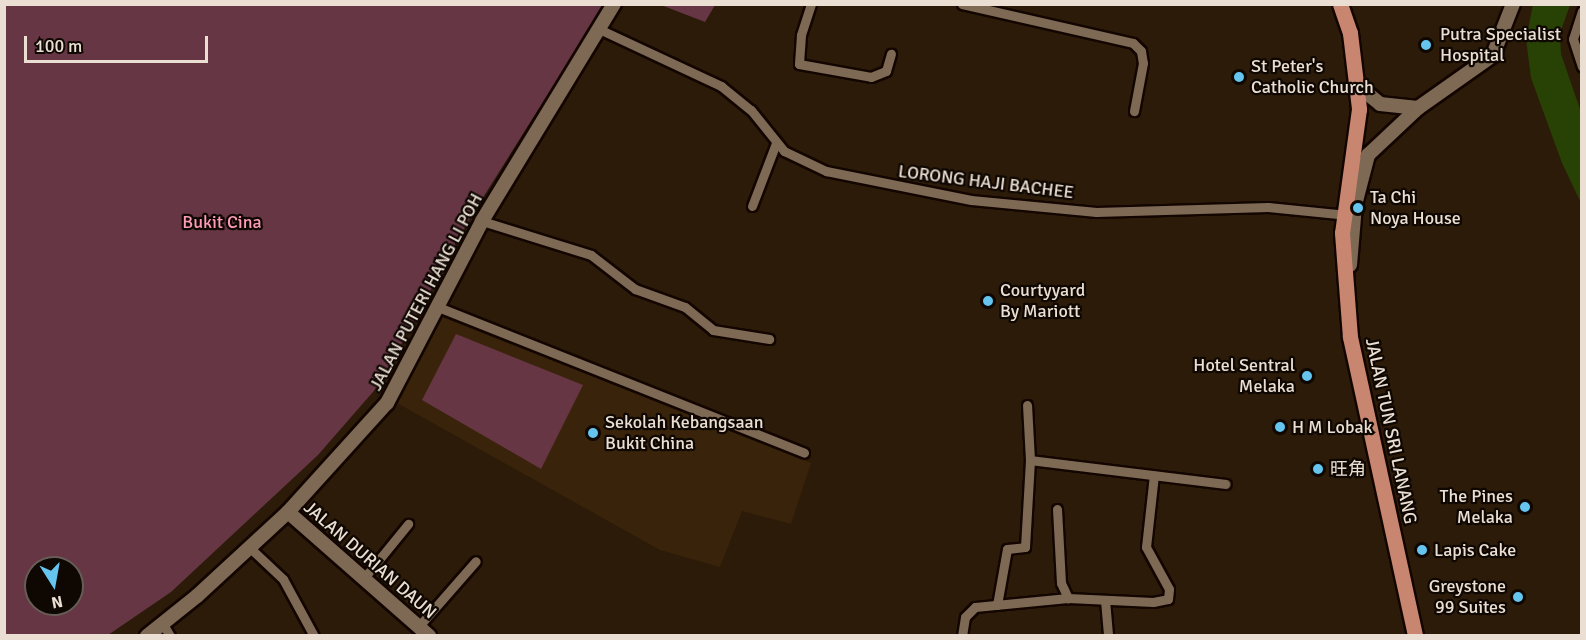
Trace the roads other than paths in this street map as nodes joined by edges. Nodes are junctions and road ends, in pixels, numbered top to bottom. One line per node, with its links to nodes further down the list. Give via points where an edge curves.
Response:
1 (614, 4): 8 (main road, JALAN PUTERI HANG LI POH)
2 (811, 4): 9 (street, via 801,35 799,64 871,77 886,71)
3 (962, 4): 6 (street)
4 (1340, 4): 11 (main road, JALAN TUN SRI LANANG, via 1350,33)
5 (1513, 4): 12 (main road, via 1493,55)
6 (990, 8): 13 (street, via 1133,43 1141,51 1143,63)
7 (1581, 11): 10 (street, via 1573,39)
8 (599, 29): 14 (street, LORONG HAJI BACHEE, via 721,86 751,110); 17 (main road, JALAN PUTERI HANG LI POH)
9 (891, 54)
10 (1581, 67)
11 (1358, 86): 12 (main road, via 1380,104); 16 (main road, JALAN TUN SRI LANANG)
12 (1418, 108): 16 (main road, via 1386,133 1368,155)
13 (1134, 111)
14 (776, 143): 15 (street); 16 (street, LORONG HAJI BACHEE, via 794,158 826,171 971,200 1096,212 1251,207 1302,208)
15 (752, 206)
16 (1349, 216): 18 (main road); 18 (main road, JALAN TUN SRI LANANG, via 1342,233)
17 (482, 221): 19 (main road, JALAN PUTERI HANG LI POH); 20 (street, via 591,255 635,289 685,307 713,330)
18 (1346, 278): 41 (main road, JALAN TUN SRI LANANG, via 1350,337)
19 (438, 307): 22 (street); 27 (main road, JALAN PUTERI HANG LI POH, via 387,403)
20 (769, 339)
21 (1027, 405): 23 (street)
22 (804, 453)
23 (1030, 460): 24 (street); 34 (street, via 1025,547 1007,549)
24 (1154, 475): 25 (street); 33 (street, via 1146,547 1169,589 1168,598 1153,602)
25 (1226, 484)
26 (1058, 509): 32 (street, via 1061,583)
27 (288, 512): 29 (main road, JALAN PUTERI HANG LI POH); 31 (main road, JALAN DURIAN DAUN)
28 (408, 525): 31 (street)
29 (249, 547): 35 (main road, JALAN PUTERI HANG LI POH); 38 (street, via 283,579)
30 (476, 561): 36 (street)
31 (364, 578): 36 (main road, JALAN DURIAN DAUN)
32 (1068, 598): 33 (street); 34 (street)
33 (1105, 600): 40 (street)
34 (997, 605): 39 (street, via 969,610 961,626)
35 (166, 630): 37 (main road, JALAN PUTERI HANG LI POH)
36 (424, 631)
37 (147, 636)
38 (314, 636)
39 (962, 636)
40 (1108, 636)
41 (1415, 636)

